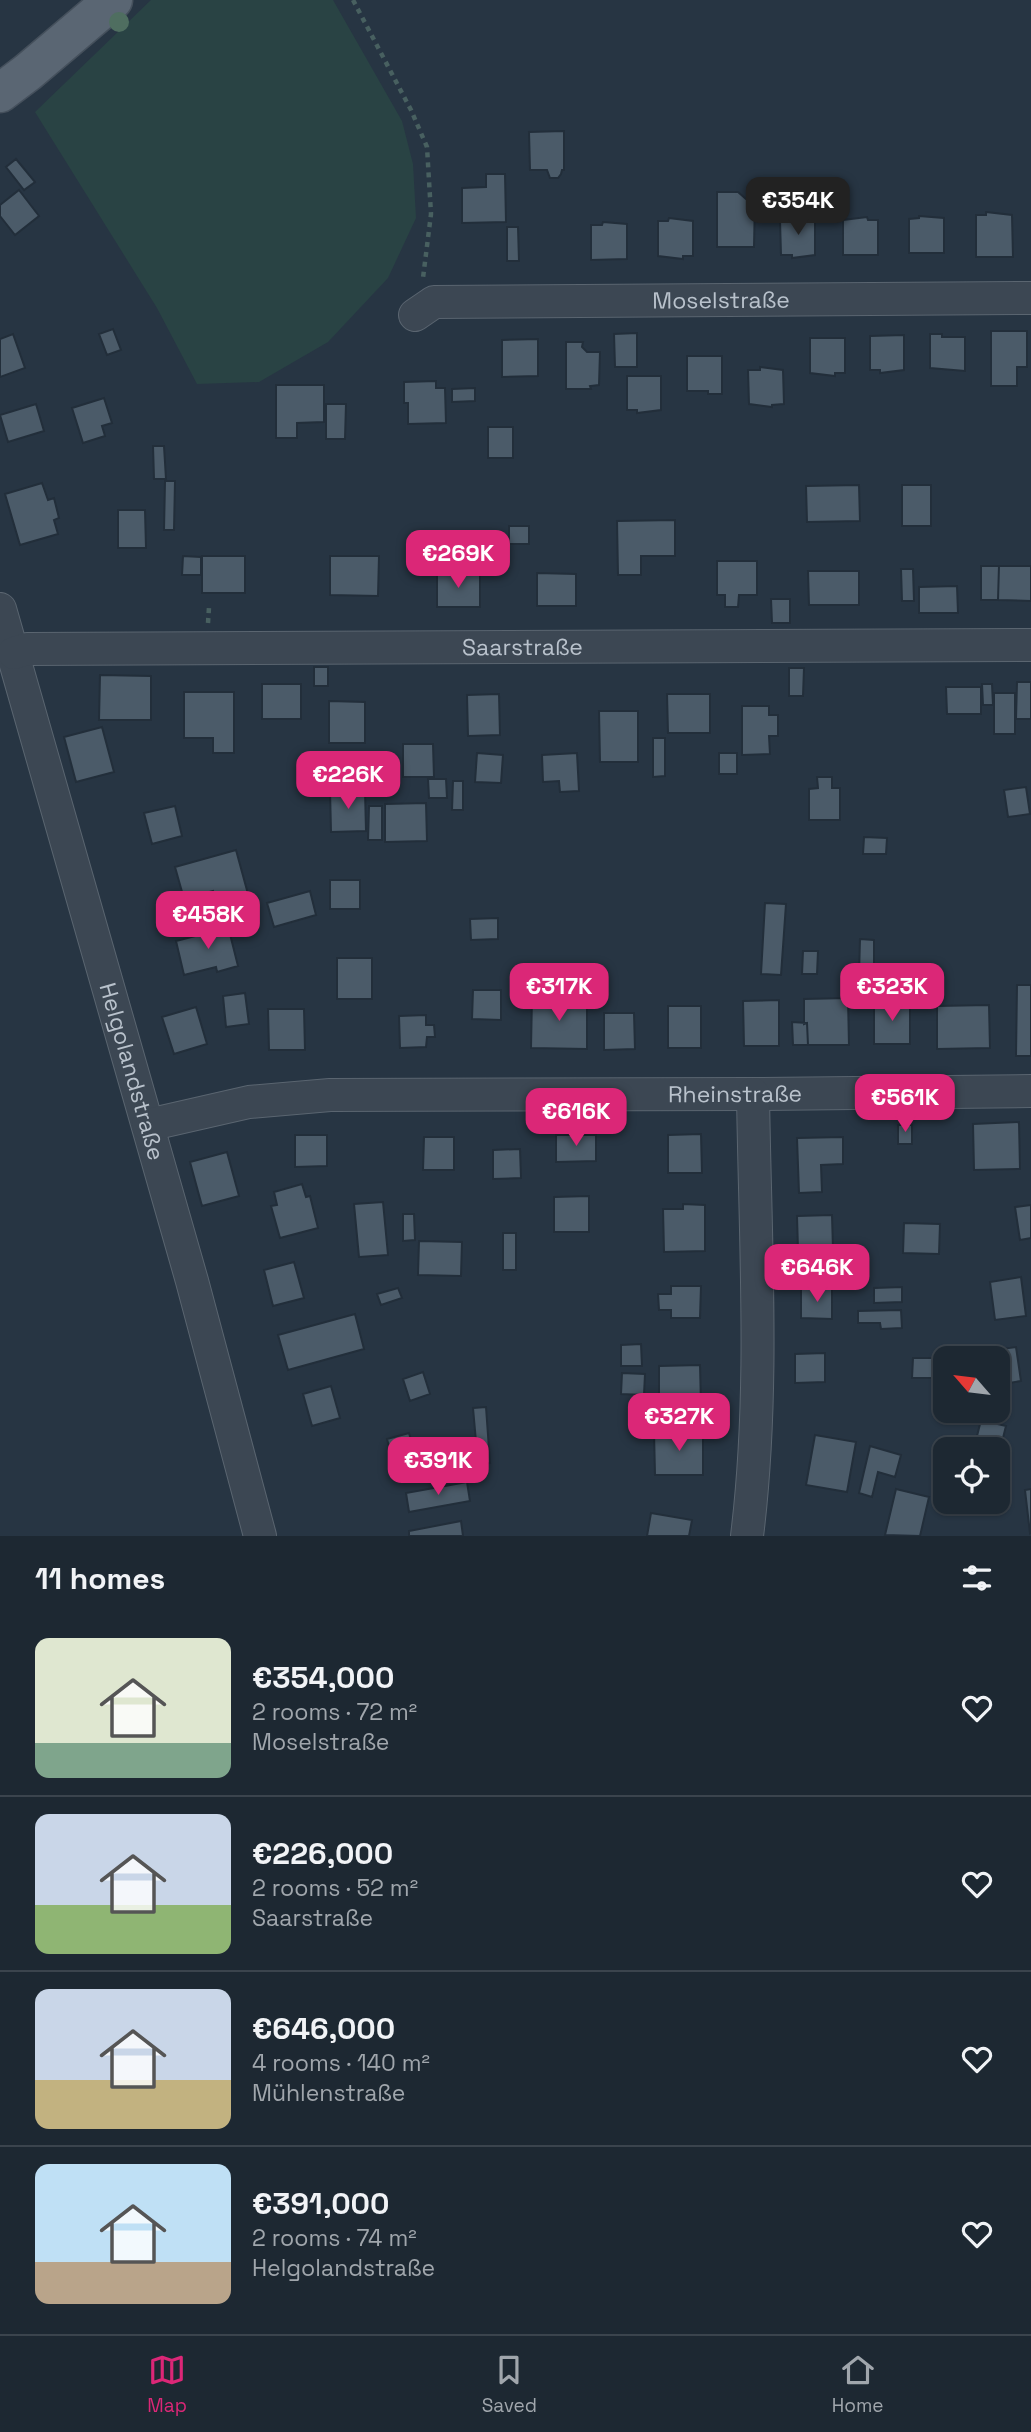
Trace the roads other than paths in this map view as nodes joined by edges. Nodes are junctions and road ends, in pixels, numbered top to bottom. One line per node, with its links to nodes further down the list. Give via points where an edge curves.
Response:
1 (113, 0): 2 (main road)
2 (0, 93)
3 (1031, 298): 4 (street, Moselstraße)
4 (424, 309)
5 (0, 609): 7 (street, Helgolandstraße)
6 (1031, 645): 7 (street, Saarstraße, via 27,649)
7 (13, 653): 10 (street, Helgolandstraße)
8 (1031, 1091): 9 (street, Rheinstraße)
9 (752, 1094): 10 (street, Rheinstraße, via 330,1095 249,1102); 12 (street, via 756,1354 754,1468)
10 (148, 1125): 11 (street, Helgolandstraße)
11 (260, 1536)
12 (747, 1536)

